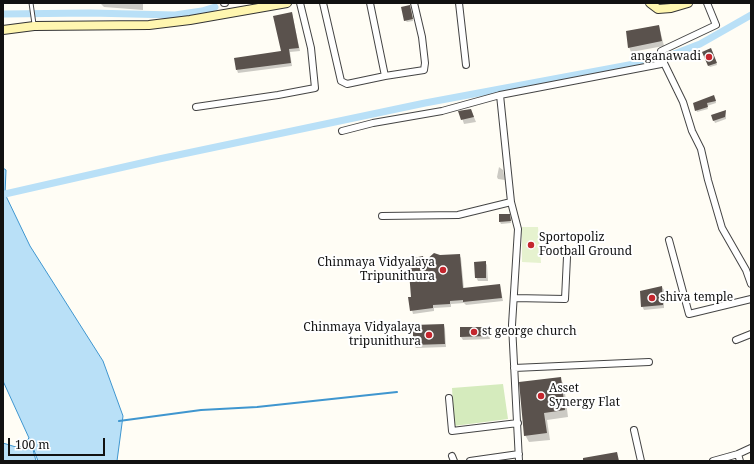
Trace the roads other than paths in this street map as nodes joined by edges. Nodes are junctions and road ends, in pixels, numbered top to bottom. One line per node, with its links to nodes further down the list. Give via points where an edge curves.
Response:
1 (31, 3): 11 (lane)
2 (287, 3): 11 (main road, via 149,25)
3 (300, 3): 17 (street, via 311,48 315,88)
4 (323, 3): 15 (street, via 341,81 347,84)
5 (370, 3): 15 (street)
6 (414, 3): 15 (street, via 422,38 424,70)
7 (459, 3): 14 (street)
8 (650, 3): 9 (main road, via 658,9)
9 (688, 3)
10 (707, 3): 13 (street, via 716,25 661,51)
11 (34, 26): 12 (main road)
12 (4, 30)
13 (663, 60): 16 (street); 23 (street, via 684,102 692,131 701,149 722,228)
14 (466, 64)
15 (385, 76)
16 (500, 95): 18 (street, via 442,111); 19 (street)
17 (196, 107)
18 (342, 131)
19 (511, 202): 20 (street, via 458,215); 24 (street, via 518,229)
20 (382, 216)
21 (668, 240): 25 (street, via 689,314)
22 (567, 257): 24 (street, via 565,299)
23 (751, 284)
24 (514, 298): 29 (street)
25 (751, 299)
26 (751, 334): 27 (street)
27 (736, 340)
28 (649, 362): 29 (street)
29 (514, 368): 31 (street)
30 (449, 398): 31 (street, via 452,431)
31 (518, 423): 34 (street)
32 (634, 430): 38 (street)
33 (751, 448): 35 (street)
34 (519, 454): 36 (street); 37 (street)
35 (738, 454): 39 (street); 40 (street)
36 (470, 461)
37 (519, 461)
38 (641, 461)
39 (713, 461)
40 (740, 461)

